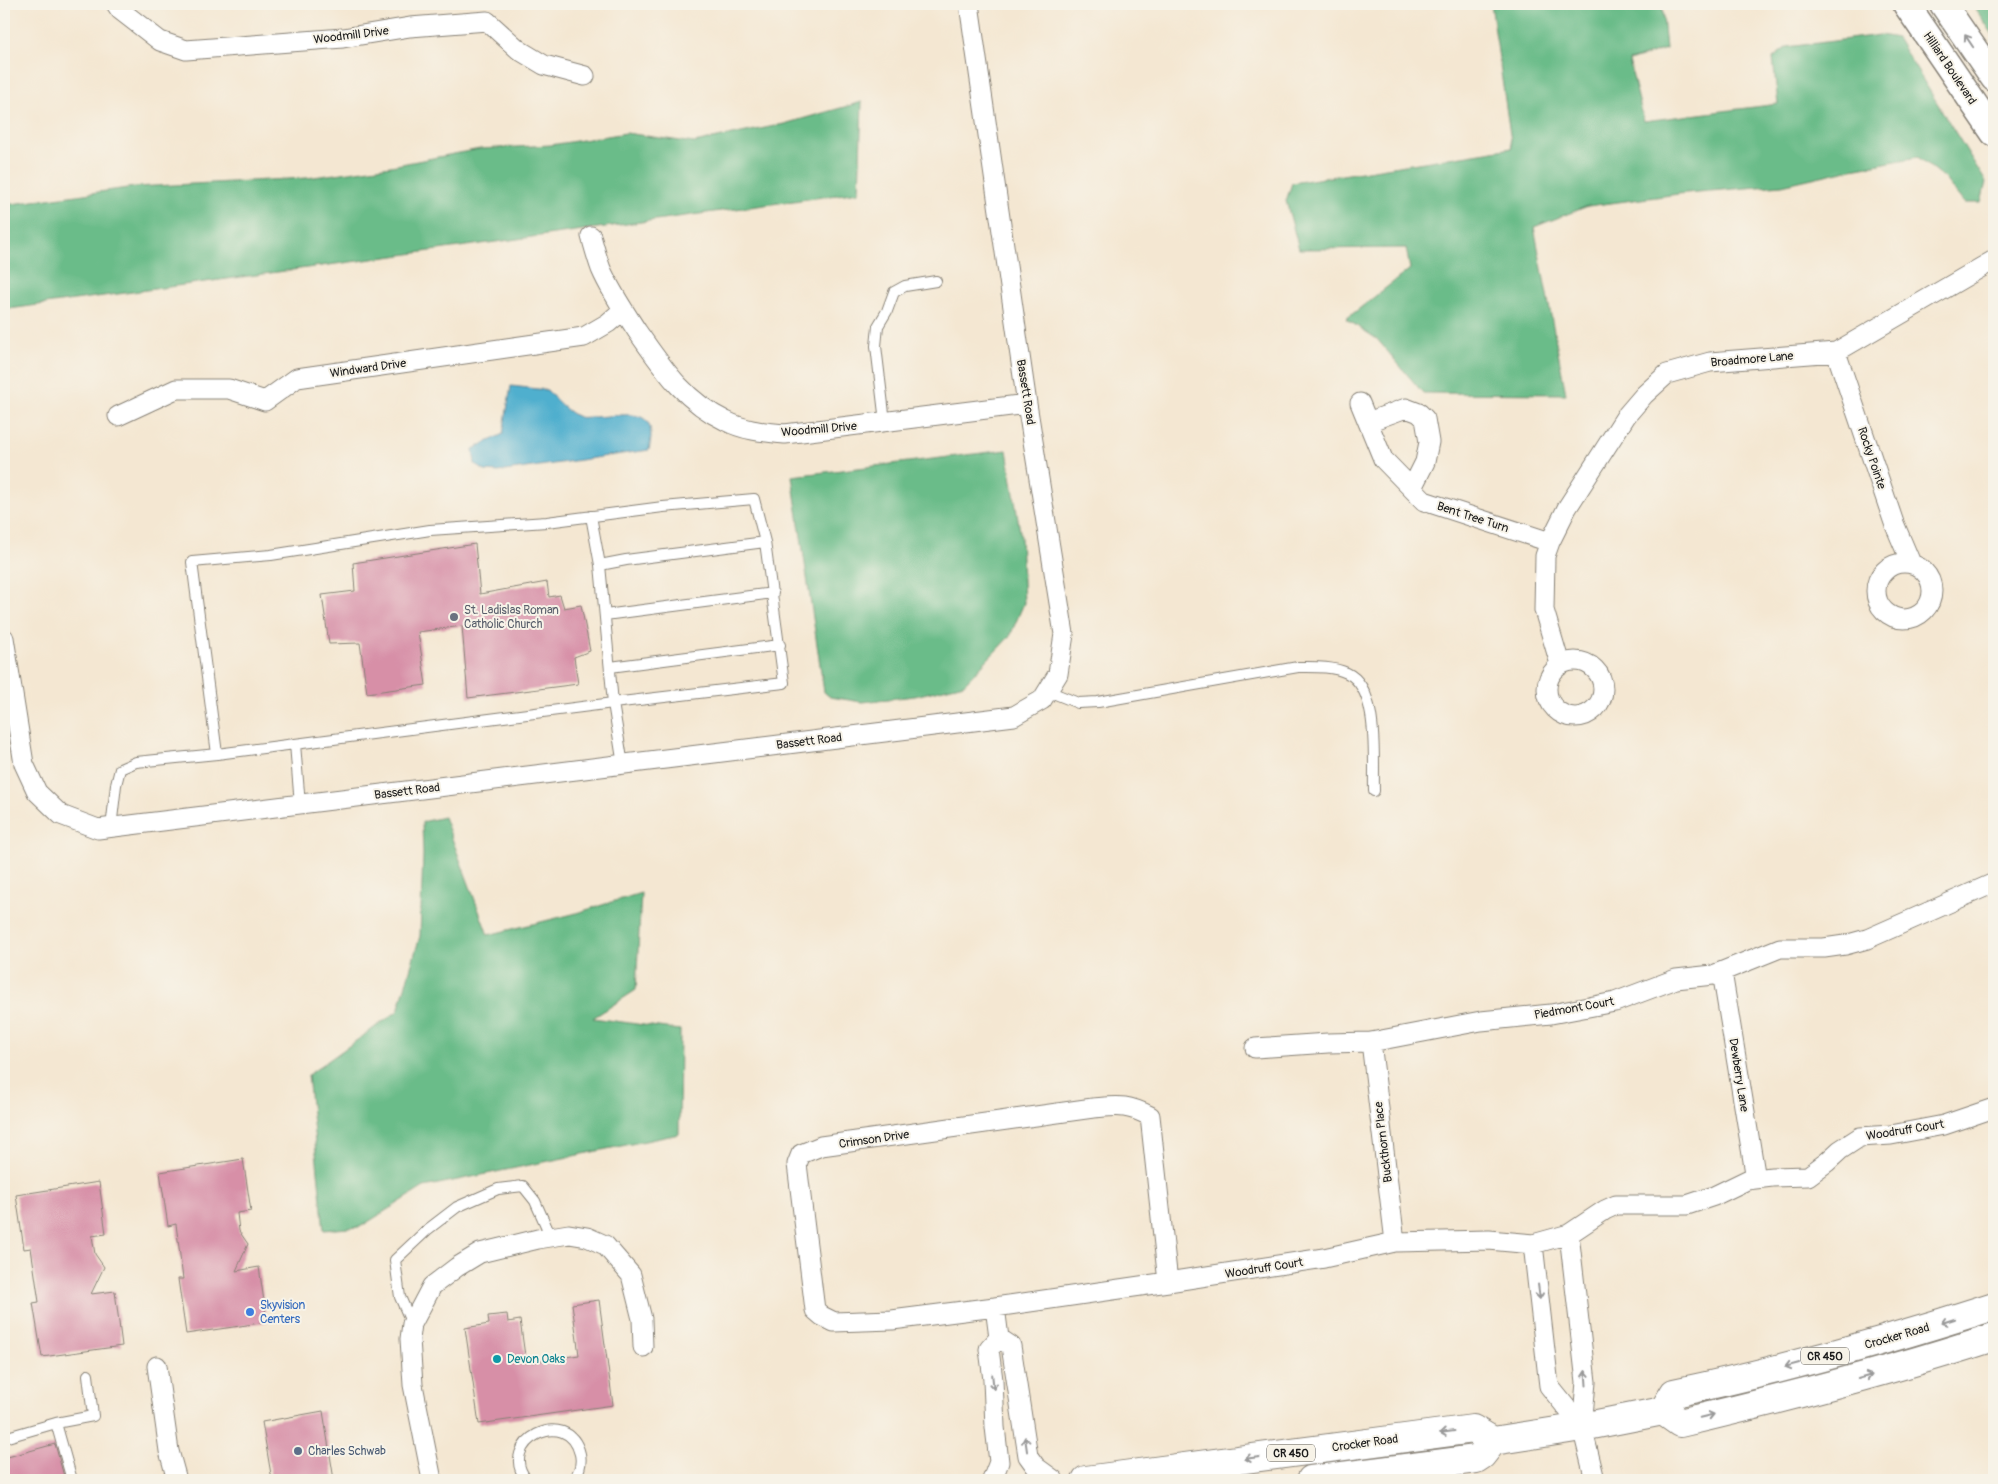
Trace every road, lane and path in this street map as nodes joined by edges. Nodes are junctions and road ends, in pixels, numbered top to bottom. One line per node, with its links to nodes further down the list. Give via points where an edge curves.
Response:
1 (116, 4): 5 (street, Woodmill Drive, via 160,41 186,50 343,38 410,27 486,21 519,50 544,65)
2 (969, 4): 14 (street, Bassett Road)
3 (1906, 4): 7 (main road, Hilliard Boulevard)
4 (1943, 4): 6 (main road, one-way to 4)
5 (584, 76)
6 (1994, 78)
7 (1994, 133)
8 (591, 236): 11 (street, Woodmill Drive, via 601,269)
9 (1994, 260): 12 (street, Broadmore Lane)
10 (936, 281): 16 (lane, via 905,286 894,292 878,326 876,346)
11 (623, 310): 15 (street, Windward Drive, via 584,337 297,378 264,401 229,389 176,389); 16 (street, Woodmill Drive, via 667,375 687,395 728,422 748,430 786,434)
12 (1836, 352): 21 (street, Broadmore Lane, via 1710,362 1667,374 1626,416 1567,508); 22 (street, Rocky Pointe, via 1894,523)
13 (1360, 403): 17 (street, Bent Tree Turn)
14 (1027, 404): 16 (street, Woodmill Drive); 30 (street, Bassett Road, via 1064,634 1058,674)
15 (118, 416)
16 (885, 422)
17 (1368, 422): 18 (street, Bent Tree Turn, via 1383,459); 18 (street, via 1406,408 1425,419 1429,442 1425,462)
18 (1412, 488): 21 (street, Bent Tree Turn, via 1424,502)
19 (591, 516): 20 (lane, via 754,499); 23 (lane); 33 (lane, via 430,530 271,555 192,562)
20 (765, 542): 23 (lane); 24 (lane)
21 (1550, 542): 28 (street, Broadmore Lane, via 1545,556 1544,610)
22 (1911, 563)
23 (600, 565): 25 (lane)
24 (773, 593): 25 (lane); 27 (lane)
25 (605, 615): 29 (lane)
26 (4, 638): 37 (street, Bassett Road, via 24,764 37,792 61,815 98,829)
27 (780, 644): 29 (lane); 31 (lane, via 784,683)
28 (1560, 664)
29 (610, 667): 31 (lane)
30 (1048, 691): 34 (street, Bassett Road, via 1042,700 1014,716); 35 (lane, via 1078,703 1098,702 1298,667 1327,667 1347,673 1359,681 1371,715)
31 (613, 703): 32 (lane); 34 (lane)
32 (295, 744): 33 (lane); 36 (lane)
33 (216, 754): 37 (lane, via 136,762 120,768)
34 (623, 765): 36 (street, Bassett Road)
35 (1374, 791)
36 (300, 805): 37 (street, Bassett Road)
37 (111, 828)
38 (1994, 883): 39 (street, Piedmont Court, via 1867,939 1824,948 1780,948)
39 (1722, 972): 40 (street, Piedmont Court, via 1676,979 1615,1002); 43 (street, Dewberry Lane)
40 (1371, 1042): 41 (street, Piedmont Court); 46 (street, Buckthorn Place)
41 (1254, 1048)
42 (1994, 1108): 43 (street, Woodruff Court, via 1944,1126 1860,1137 1808,1176)
43 (1756, 1179): 44 (street, Woodruff Court, via 1687,1205 1616,1205)
44 (1570, 1234): 47 (street, Woodruff Court); 59 (street, one-way to 44, via 1586,1382)
45 (551, 1237): 51 (street, via 480,1253 457,1267 432,1286); 51 (lane, via 535,1201 523,1186 498,1188 457,1207 395,1260 400,1297); 54 (street, via 569,1234 605,1245 631,1275 642,1319)
46 (1395, 1242): 47 (street, Woodruff Court, via 1489,1240); 48 (street, Woodruff Court, via 1324,1258)
47 (1533, 1244): 59 (street, one-way to 59, via 1549,1386)
48 (1168, 1282): 50 (street, Woodruff Court); 50 (street, Crimson Drive, via 1150,1116 1132,1108 1092,1108 821,1146 801,1154 798,1164 815,1310 822,1316 834,1322 892,1320)
49 (1994, 1306): 57 (main road, Crocker Road / CR 450, one-way to 57, via 1857,1348 1674,1393)
50 (995, 1307): 53 (street)
51 (412, 1324): 65 (street, via 413,1386)
52 (1994, 1337): 57 (main road, CR 450, one-way to 52, via 1680,1423 1865,1377)
53 (999, 1338): 67 (street, one-way to 67, via 989,1349 999,1462); 68 (street, one-way to 53, via 1036,1467 1028,1456 1011,1346)
54 (643, 1347)
55 (157, 1366): 64 (street)
56 (88, 1375): 58 (lane, via 93,1416)
57 (1663, 1411): 59 (main road)
58 (56, 1423): 60 (lane); 63 (lane)
59 (1582, 1427): 61 (main road); 71 (street)
60 (4, 1438)
61 (1493, 1441): 69 (main road, Crocker Road / CR 450, one-way to 69, via 1473,1429); 70 (main road, CR 450, via 1476,1459)
62 (577, 1479): 66 (lane, via 580,1458 573,1440 565,1434 546,1430 536,1433 523,1447 520,1466)
63 (72, 1480)
64 (176, 1480)
65 (432, 1480)
66 (527, 1480)
67 (992, 1480)
68 (1054, 1480)
69 (1086, 1480)
70 (1311, 1480)
71 (1595, 1480)

